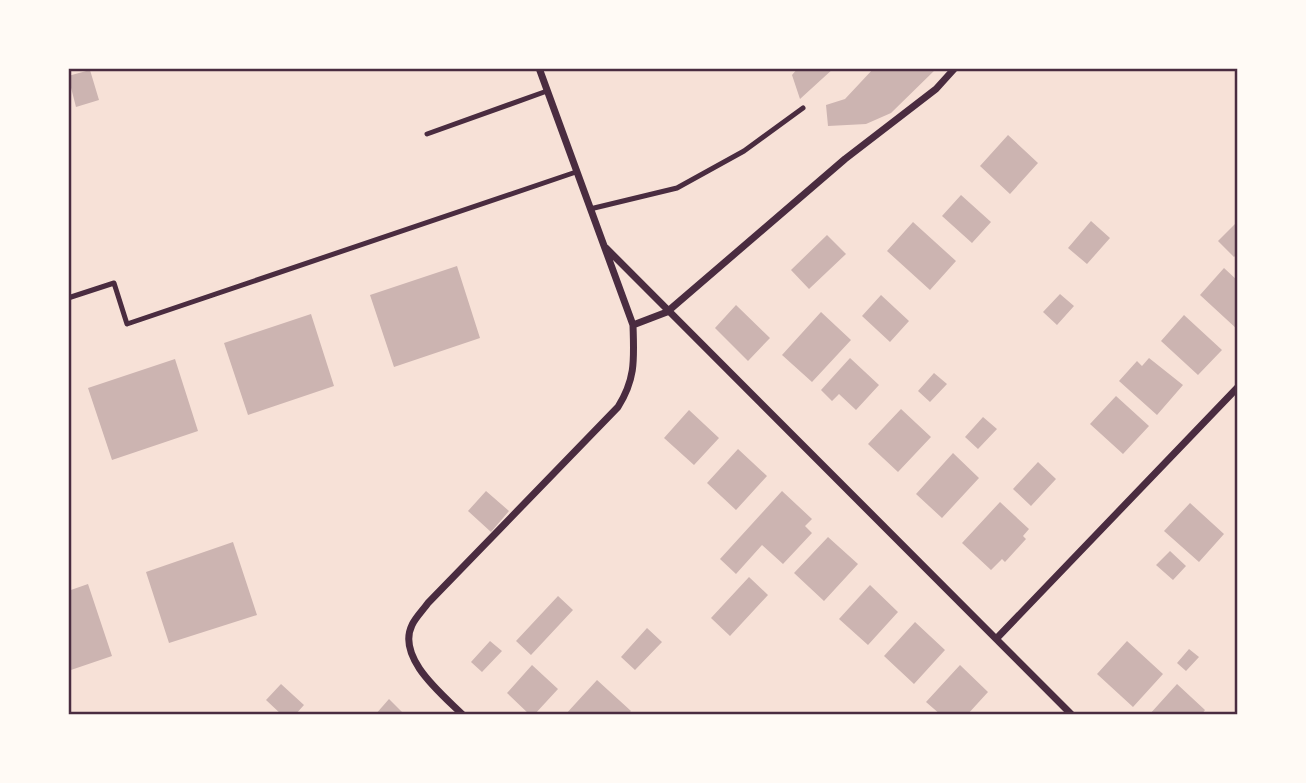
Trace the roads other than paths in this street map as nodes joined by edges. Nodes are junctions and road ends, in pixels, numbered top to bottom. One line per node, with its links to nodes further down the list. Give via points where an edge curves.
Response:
1 (539, 68): 3 (street)
2 (955, 68): 10 (street, via 936,89 845,159)
3 (547, 91): 5 (lane); 6 (street)
4 (803, 108): 7 (lane, via 744,151 677,188)
5 (427, 134)
6 (576, 172): 7 (street); 9 (lane, via 127,324 114,283)
7 (590, 209): 8 (street)
8 (603, 245): 10 (street); 11 (street)
9 (68, 298)
10 (667, 312): 11 (street); 13 (street)
11 (633, 325): 14 (street, via 634,368 630,388 618,407 411,626 408,642 413,658)
12 (1238, 387): 13 (street)
13 (997, 638): 15 (street)
14 (463, 715)
15 (1072, 715)

